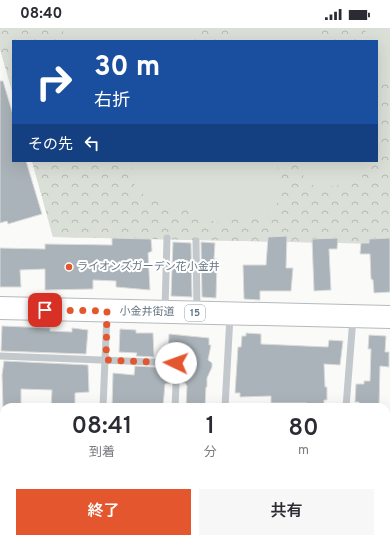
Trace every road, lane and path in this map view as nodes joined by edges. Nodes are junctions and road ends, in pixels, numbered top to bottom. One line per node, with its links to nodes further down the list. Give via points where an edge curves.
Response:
1 (167, 238): 5 (lane)
2 (196, 240): 6 (lane)
3 (0, 308): 4 (main road, 小金井街道 / 15)
4 (107, 311): 5 (main road, 小金井街道 / 15); 11 (lane)
5 (165, 312): 6 (main road, 小金井街道 / 15)
6 (197, 313): 7 (main road, 小金井街道 / 15)
7 (230, 314): 8 (main road, 小金井街道 / 15); 14 (lane)
8 (354, 316): 9 (main road, 小金井街道 / 15); 15 (lane)
9 (390, 317)
10 (0, 356): 11 (lane)
11 (106, 360): 12 (lane); 13 (lane, via 176,363)
12 (103, 403)
13 (175, 403)
14 (225, 403)
15 (346, 403)

